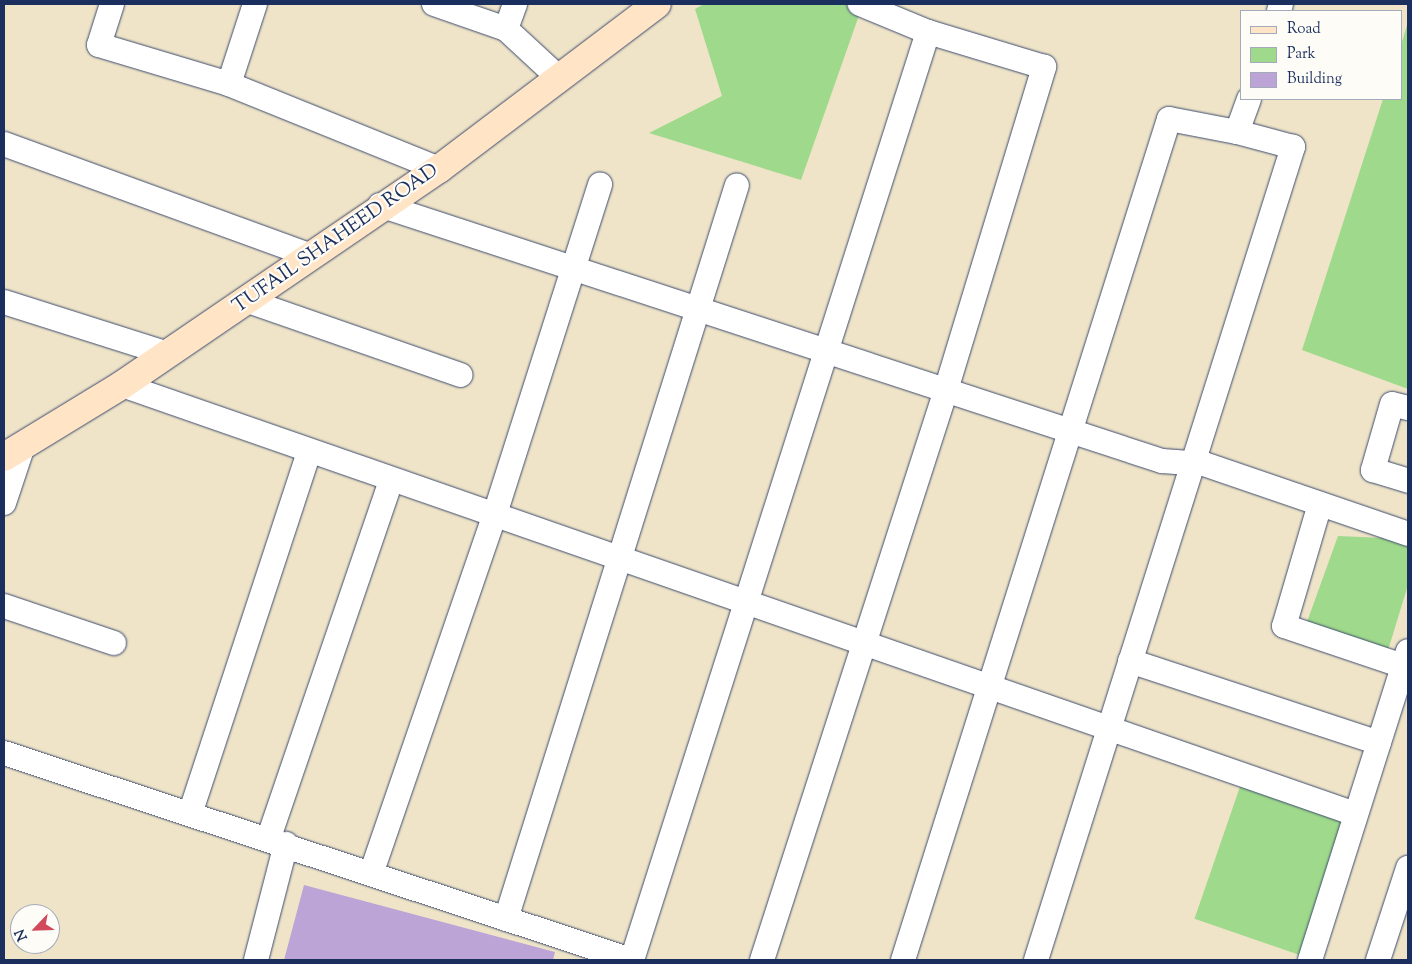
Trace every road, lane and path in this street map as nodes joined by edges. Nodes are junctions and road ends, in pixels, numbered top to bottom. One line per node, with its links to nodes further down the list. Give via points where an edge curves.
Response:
1 (112, 4): 10 (street, via 99,45)
2 (255, 4): 10 (street)
3 (434, 4): 7 (street)
4 (514, 4): 7 (street)
5 (656, 4): 9 (street, TUFAIL SHAHEED ROAD)
6 (860, 4): 8 (street)
7 (506, 29): 9 (street)
8 (928, 32): 23 (street); 27 (street, via 1044,66)
9 (559, 78): 14 (street, TUFAIL SHAHEED ROAD)
10 (230, 84): 14 (street)
11 (1249, 100): 12 (street)
12 (1237, 132): 29 (street, via 1169,119); 32 (street, via 1293,146)
13 (4, 144): 18 (street)
14 (439, 169): 17 (street, TUFAIL SHAHEED ROAD)
15 (600, 184): 19 (street)
16 (737, 185): 22 (street)
17 (380, 205): 18 (street, TUFAIL SHAHEED ROAD); 19 (street)
18 (311, 256): 20 (street, TUFAIL SHAHEED ROAD)
19 (573, 268): 22 (street); 37 (street)
20 (248, 301): 24 (street, TUFAIL SHAHEED ROAD); 25 (street)
21 (4, 302): 24 (street)
22 (698, 309): 23 (street); 39 (street)
23 (826, 351): 27 (street); 40 (street)
24 (168, 354): 26 (street, TUFAIL SHAHEED ROAD)
25 (461, 375)
26 (122, 385): 30 (street, TUFAIL SHAHEED ROAD); 31 (street)
27 (946, 390): 29 (street); 43 (street)
28 (1408, 408): 34 (street, via 1392,404 1373,470)
29 (1071, 431): 32 (street, via 1162,461); 46 (street)
30 (14, 452): 35 (street)
31 (309, 453): 33 (street); 50 (street)
32 (1193, 464): 36 (street); 45 (street)
33 (391, 481): 37 (street); 52 (street)
34 (1408, 481)
35 (4, 503)
36 (1320, 504): 38 (street); 44 (street, via 1284,626)
37 (494, 517): 39 (street); 54 (street)
38 (1408, 534)
39 (619, 560): 40 (street); 55 (street)
40 (746, 604): 43 (street); 57 (street)
41 (4, 606): 42 (street)
42 (114, 643)
43 (864, 644): 46 (street); 58 (street)
44 (1406, 658): 48 (street)
45 (1130, 661): 47 (street); 48 (street)
46 (990, 688): 47 (street); 59 (street)
47 (1109, 729): 51 (street); 60 (street)
48 (1379, 743): 51 (street)
49 (4, 752): 50 (street)
50 (190, 814): 52 (street)
51 (1356, 814): 61 (street)
52 (277, 842): 54 (street); 56 (street)
53 (1408, 868): 62 (street)
54 (370, 874): 55 (street)
55 (506, 919): 57 (street)
56 (256, 960)
57 (632, 960)
58 (762, 960)
59 (903, 960)
60 (1036, 960)
61 (1310, 960)
62 (1378, 960)

